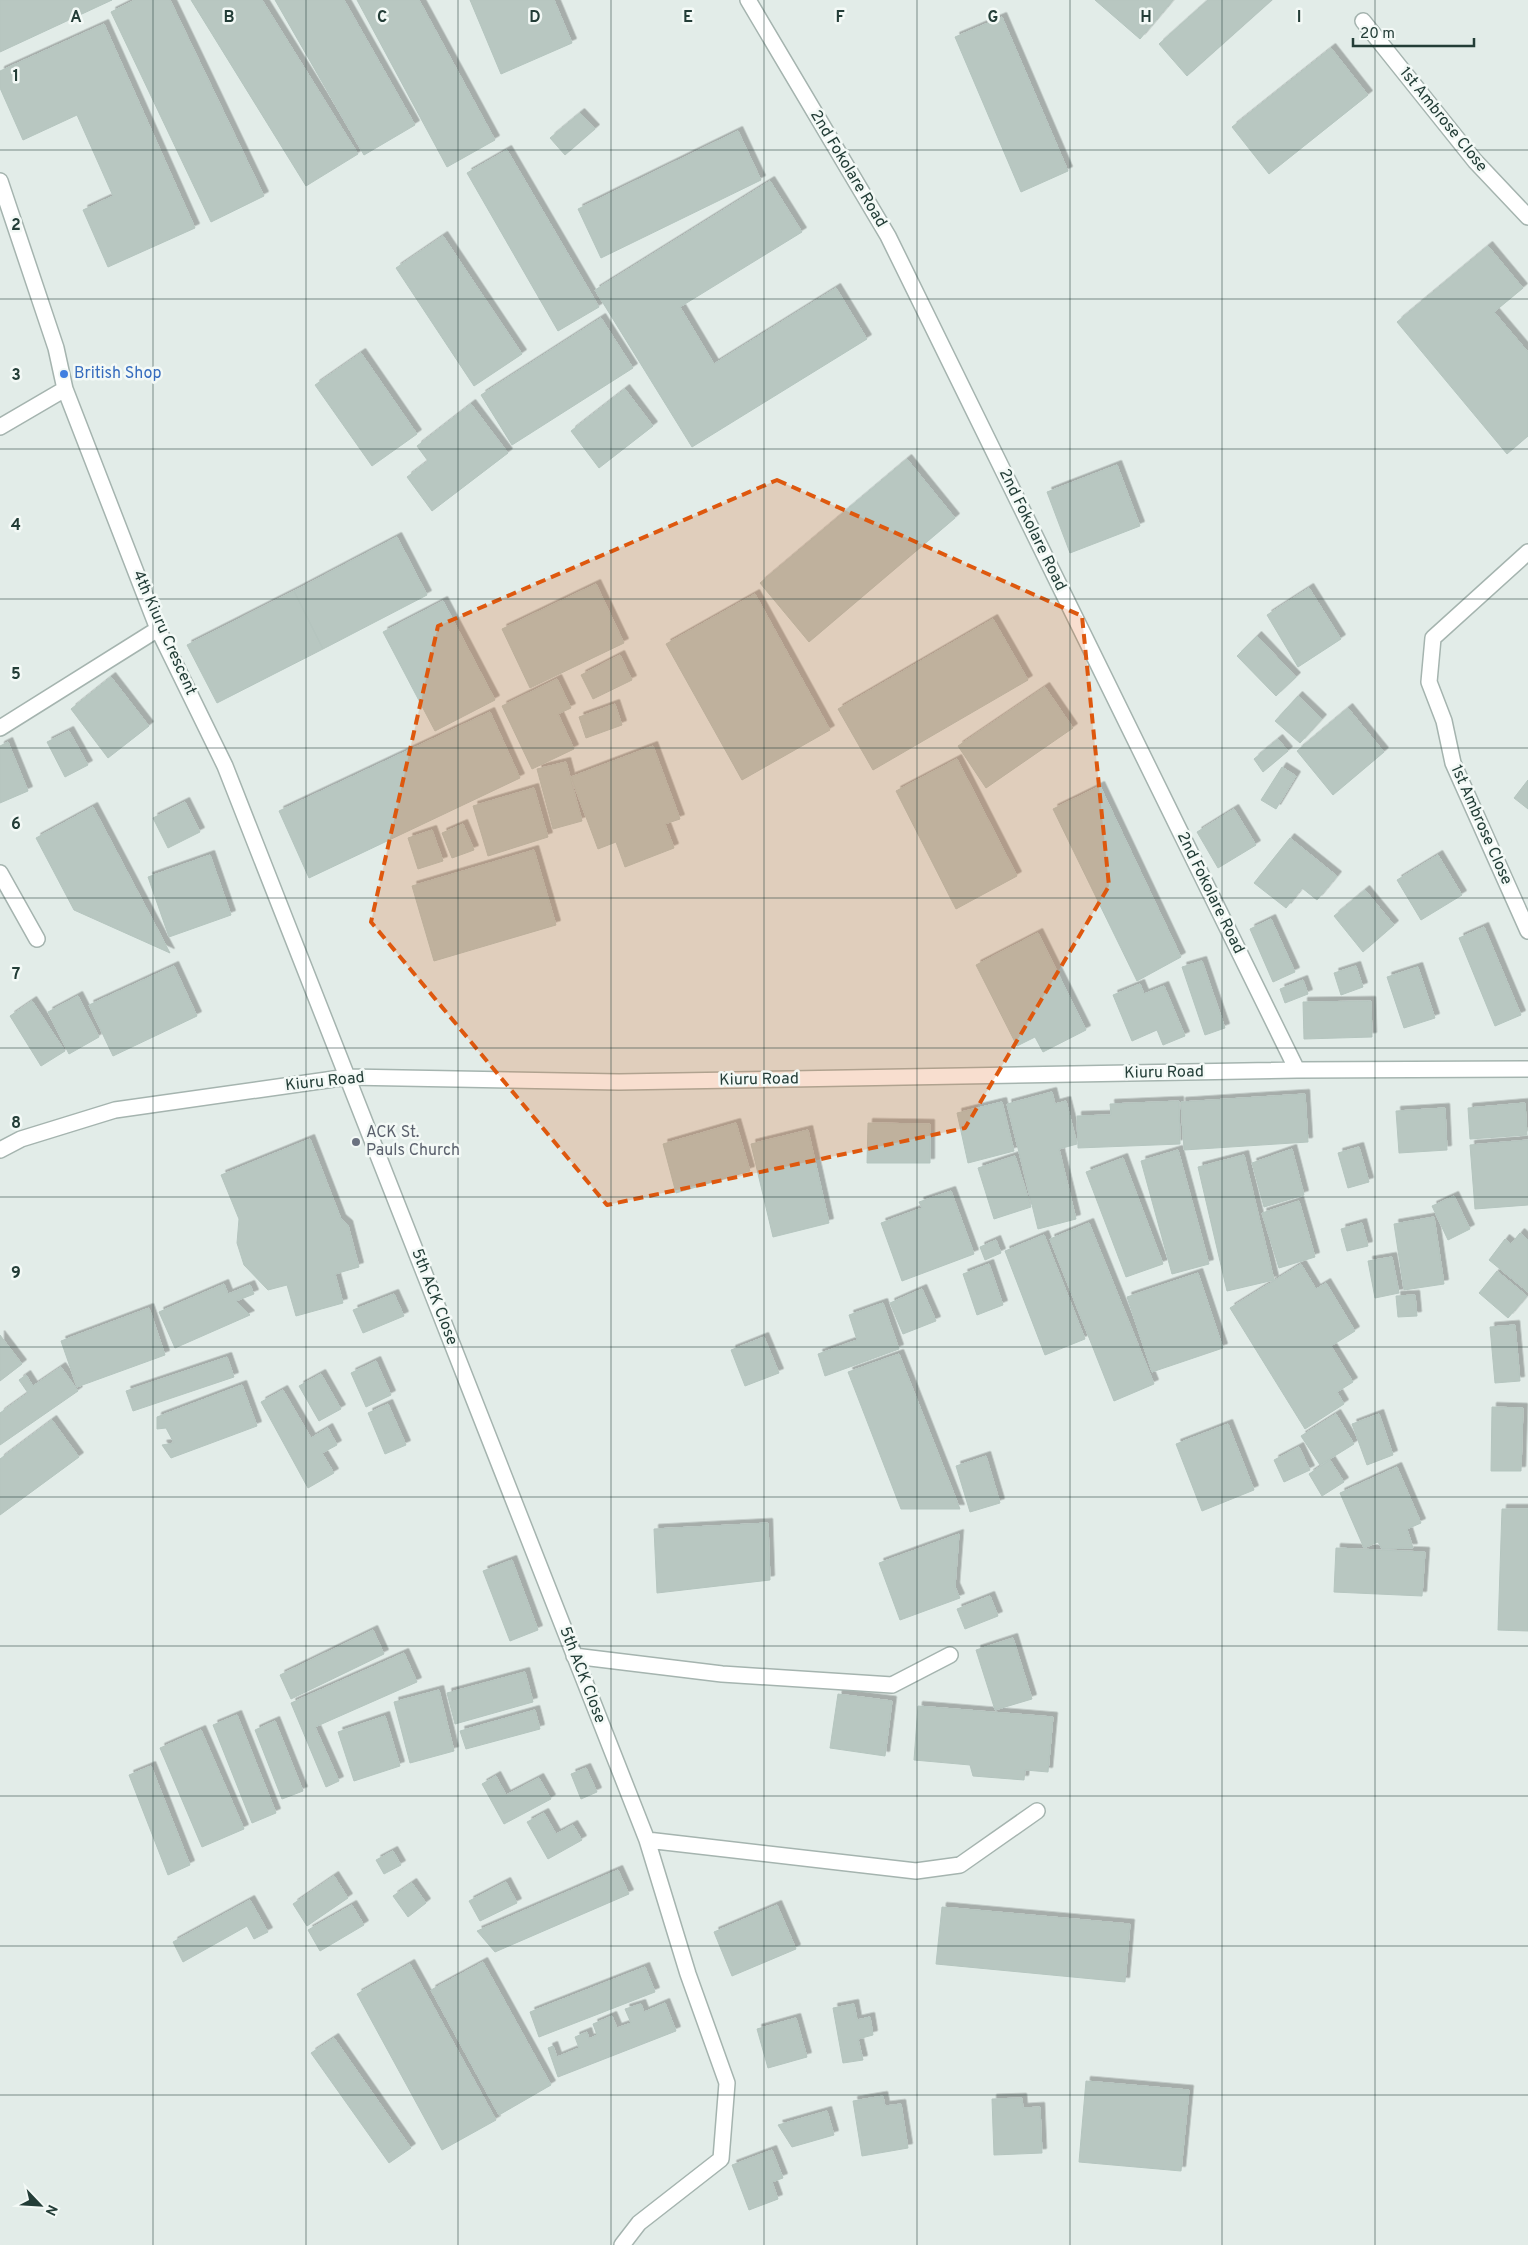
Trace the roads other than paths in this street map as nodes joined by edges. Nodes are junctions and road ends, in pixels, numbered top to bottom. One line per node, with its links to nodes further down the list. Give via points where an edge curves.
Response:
1 (748, 0): 14 (street, 2nd Fokolare Road, via 888,236)
2 (1362, 20): 4 (street, 1st Ambrose Close, via 1475,161)
3 (0, 181): 5 (street, 4th Kiuru Crescent, via 56,348)
4 (1528, 217)
5 (65, 388): 6 (street); 8 (street, 4th Kiuru Crescent)
6 (0, 428)
7 (1528, 552): 11 (street, 1st Ambrose Close, via 1433,638 1429,682 1444,721 1453,763)
8 (158, 629): 9 (street); 15 (street, 4th Kiuru Crescent, via 224,766)
9 (0, 728)
10 (0, 873): 12 (street)
11 (1528, 931)
12 (37, 939)
13 (1528, 1069): 14 (street, Kiuru Road)
14 (1297, 1070): 15 (street, Kiuru Road, via 619,1082)
15 (348, 1077): 16 (street, Kiuru Road, via 115,1110 20,1139); 18 (street, 5th ACK Close)
16 (0, 1150)
17 (950, 1655): 18 (street, via 892,1685 722,1674)
18 (574, 1656): 20 (street, 5th ACK Close)
19 (1037, 1811): 20 (street, via 960,1865 916,1871)
20 (646, 1840): 21 (street, 5th ACK Close, via 688,1974 727,2083 721,2159 638,2223)
21 (622, 2245)

